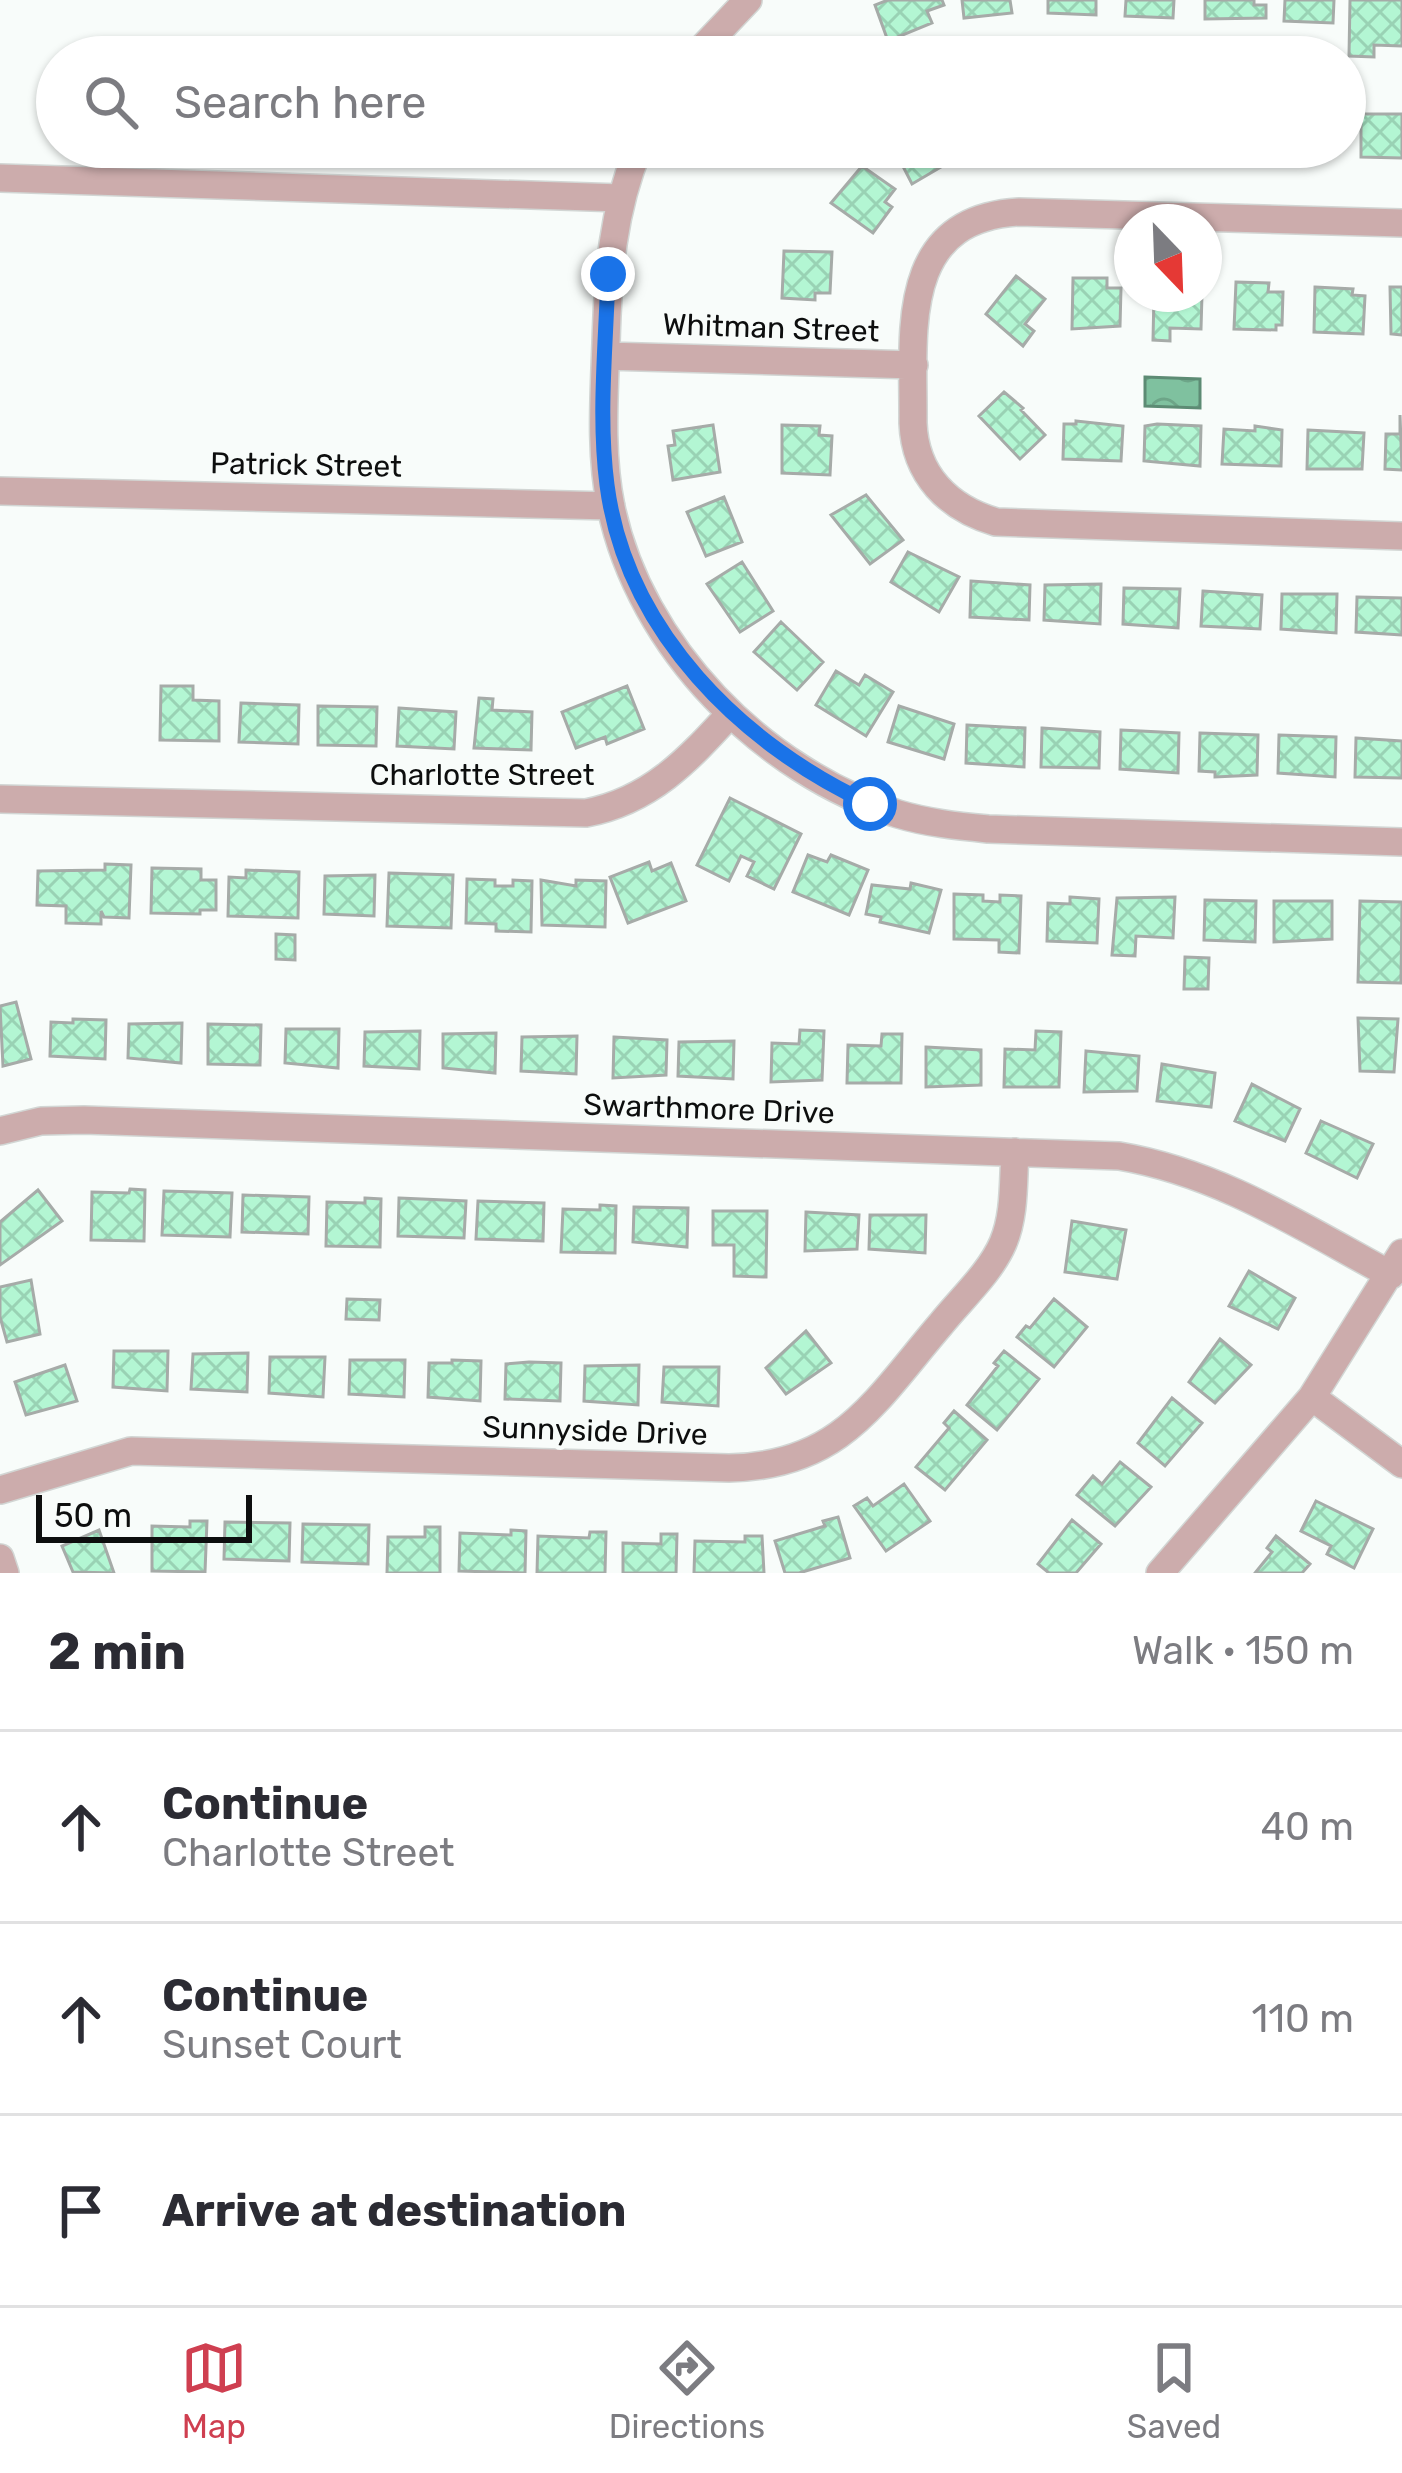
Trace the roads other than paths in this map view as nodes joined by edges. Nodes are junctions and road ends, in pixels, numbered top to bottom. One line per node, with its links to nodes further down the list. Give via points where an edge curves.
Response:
1 (748, 0): 2 (street)
2 (714, 36)
3 (631, 168): 5 (street)
4 (0, 178): 5 (street)
5 (620, 198): 7 (street)
6 (1402, 223): 8 (street, Whitman Street, via 993,215 954,232 928,261)
7 (606, 356): 8 (street, Whitman Street); 10 (street)
8 (914, 365): 11 (street, via 921,462 942,493 981,517)
9 (0, 491): 10 (street, Patrick Street)
10 (610, 506): 12 (street, via 651,610)
11 (1402, 536)
12 (730, 714): 13 (street, Charlotte Street, via 657,785 586,813); 14 (street, via 825,782 926,821)
13 (0, 799)
14 (1402, 842)
15 (0, 1131): 16 (street, Swarthmore Drive, via 84,1120)
16 (1015, 1152): 17 (street, Swarthmore Drive, via 1119,1156 1189,1171); 20 (street, Sunnyside Drive, via 1010,1222 986,1270 861,1420 788,1462 730,1468 130,1451)
17 (1396, 1264): 18 (street)
18 (1312, 1397): 19 (street); 23 (street)
19 (1402, 1464)
20 (0, 1490)
21 (0, 1558): 22 (street)
22 (5, 1573)
23 (1160, 1573)

